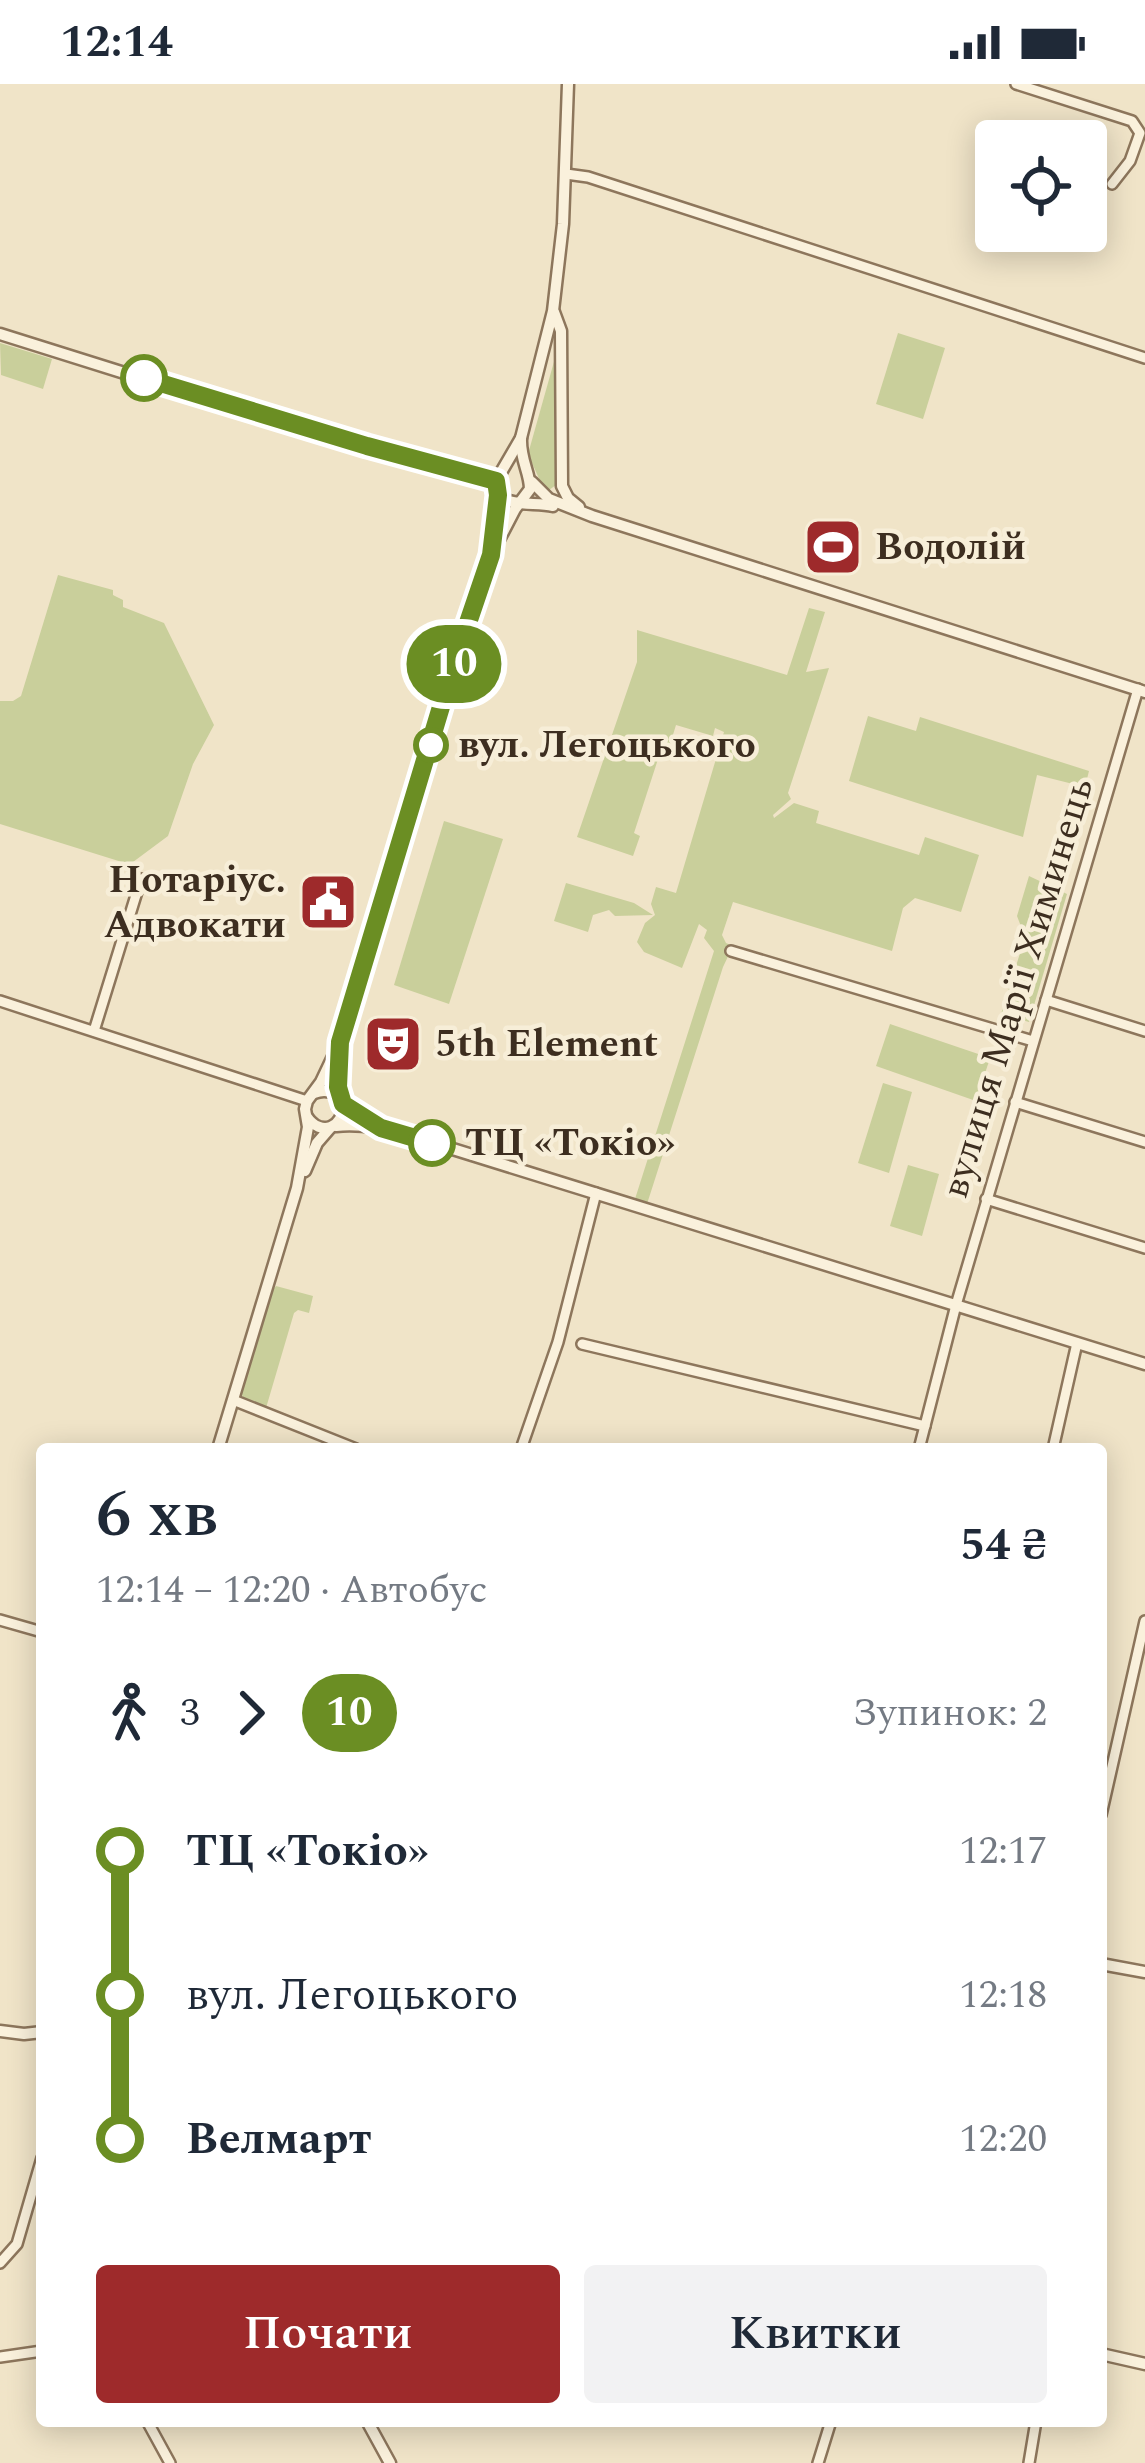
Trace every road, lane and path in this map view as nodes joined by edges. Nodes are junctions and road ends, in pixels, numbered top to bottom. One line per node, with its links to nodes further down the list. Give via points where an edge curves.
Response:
1 (568, 84): 3 (street)
2 (1016, 84): 4 (street, via 1132,121 1140,133)
3 (566, 174): 5 (street); 7 (street)
4 (1112, 184)
5 (554, 311): 8 (street); 11 (street, via 561,332)
6 (0, 334): 10 (street, via 436,466)
7 (1145, 358)
8 (520, 438): 9 (street); 10 (street)
9 (528, 476): 10 (street, via 516,468); 13 (street); 14 (street)
10 (498, 477): 12 (street)
11 (562, 486): 13 (street); 15 (street)
12 (498, 495): 14 (street); 16 (street)
13 (549, 499): 15 (street)
14 (519, 502): 15 (street); 16 (street)
15 (592, 516): 17 (street)
16 (491, 555): 25 (street)
17 (1141, 691): 20 (street, вулиця Марії Химинець)
18 (142, 880): 23 (street)
19 (731, 951): 24 (street)
20 (1046, 1000): 22 (street); 24 (street, вулиця Марії Химинець)
21 (0, 1001): 23 (street)
22 (1145, 1030)
23 (94, 1031): 26 (street)
24 (1034, 1041): 28 (street, вулиця Марії Химинець)
25 (340, 1042): 26 (street); 27 (street)
26 (311, 1097): 27 (street, via 328,1090); 29 (street)
27 (341, 1101): 30 (street); 31 (street)
28 (1016, 1102): 32 (street); 35 (street, вулиця Марії Химинець)
29 (307, 1117): 30 (street); 33 (street)
30 (333, 1127): 31 (street); 33 (street)
31 (381, 1128): 34 (street)
32 (1145, 1142)
33 (299, 1183): 41 (street)
34 (596, 1193): 37 (street); 45 (street)
35 (986, 1199): 36 (street); 37 (street, вулиця Марії Химинець)
36 (1145, 1248)
37 (956, 1304): 38 (street); 42 (street, вулиця Марії Химинець)
38 (1077, 1342): 40 (street); 47 (street)
39 (582, 1344): 42 (street)
40 (1145, 1364)
41 (233, 1400): 43 (street); 44 (street)
42 (925, 1426): 46 (street, вулиця Марії Химинець)
43 (220, 1443)
44 (341, 1443)
45 (523, 1443)
46 (921, 1443)
47 (1054, 1443)
48 (0, 1620): 50 (street)
49 (1145, 1621): 51 (street)
50 (36, 1630)
51 (1107, 1789)
52 (1107, 1965): 53 (street)
53 (1145, 1972)
54 (0, 2031): 55 (street)
55 (36, 2033)
56 (36, 2179): 57 (street, via 17,2244)
57 (0, 2263)
58 (36, 2351): 60 (street)
59 (1107, 2355): 61 (street)
60 (0, 2357)
61 (1145, 2364)
62 (150, 2427): 66 (street)
63 (370, 2427): 67 (street)
64 (829, 2427): 68 (street)
65 (1035, 2427): 69 (street)
66 (170, 2463)
67 (390, 2463)
68 (818, 2463)
69 (1029, 2463)

